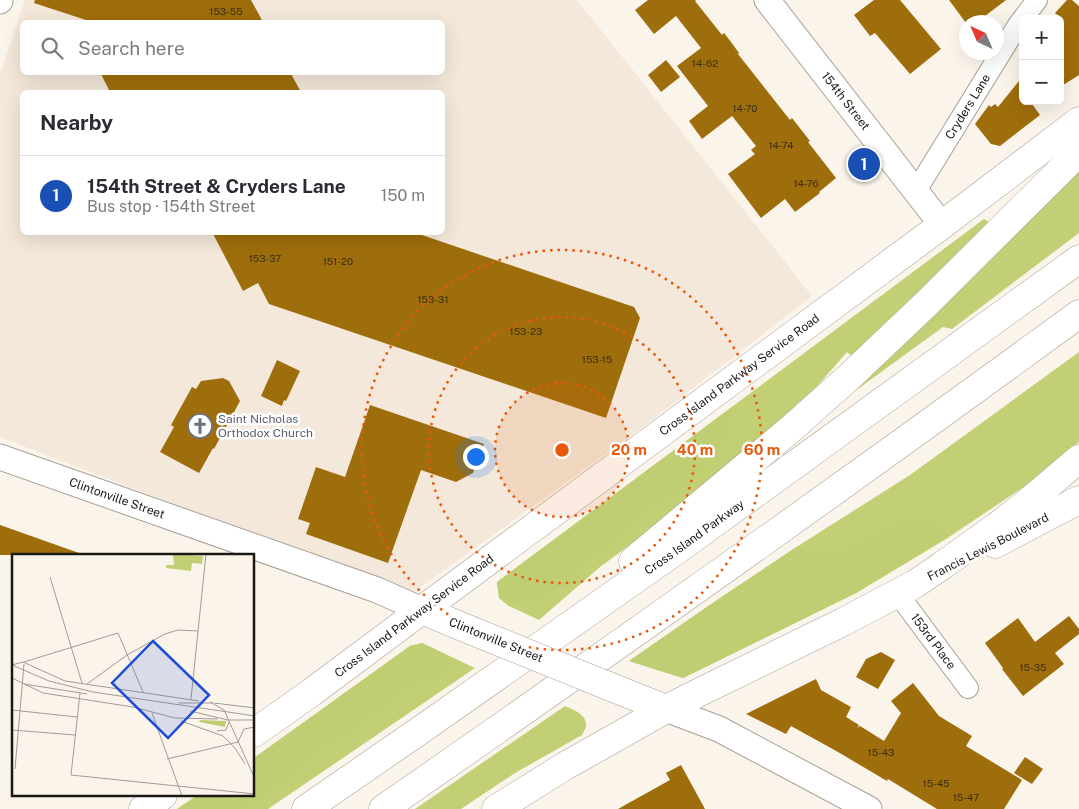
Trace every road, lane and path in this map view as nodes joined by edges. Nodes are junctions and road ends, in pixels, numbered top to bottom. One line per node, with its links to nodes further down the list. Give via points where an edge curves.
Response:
1 (767, 0): 5 (street, 154th Street)
2 (1037, 0): 5 (street, Cryders Lane, via 1018,25)
3 (1079, 121): 6 (main road, Cross Island Parkway Service Road)
4 (1079, 152): 16 (main road, via 825,399)
5 (916, 191): 6 (street, 154th Street)
6 (942, 225): 15 (main road, Cross Island Parkway Service Road)
7 (1079, 259): 16 (main road, Cross Island Parkway)
8 (1079, 314): 10 (main road)
9 (1079, 319): 10 (main road)
10 (1043, 341): 23 (main road, via 777,533)
11 (0, 457): 15 (street, Clintonville Street, via 378,590)
12 (1079, 459): 14 (main road, via 965,550)
13 (1079, 500): 14 (main road, Francis Lewis Boulevard)
14 (898, 594): 17 (street, 153rd Place); 18 (main road)
15 (422, 610): 18 (main road, Clintonville Street, bridge); 19 (main road, Cross Island Parkway Service Road)
16 (484, 686): 22 (main road, Cross Island Parkway)
17 (968, 688)
18 (666, 709): 24 (main road); 25 (street, Clintonville Street, via 719,729)
19 (255, 732)
20 (162, 796): 21 (main road)
21 (142, 809)
22 (306, 809)
23 (382, 809)
24 (496, 809)
25 (869, 809)

